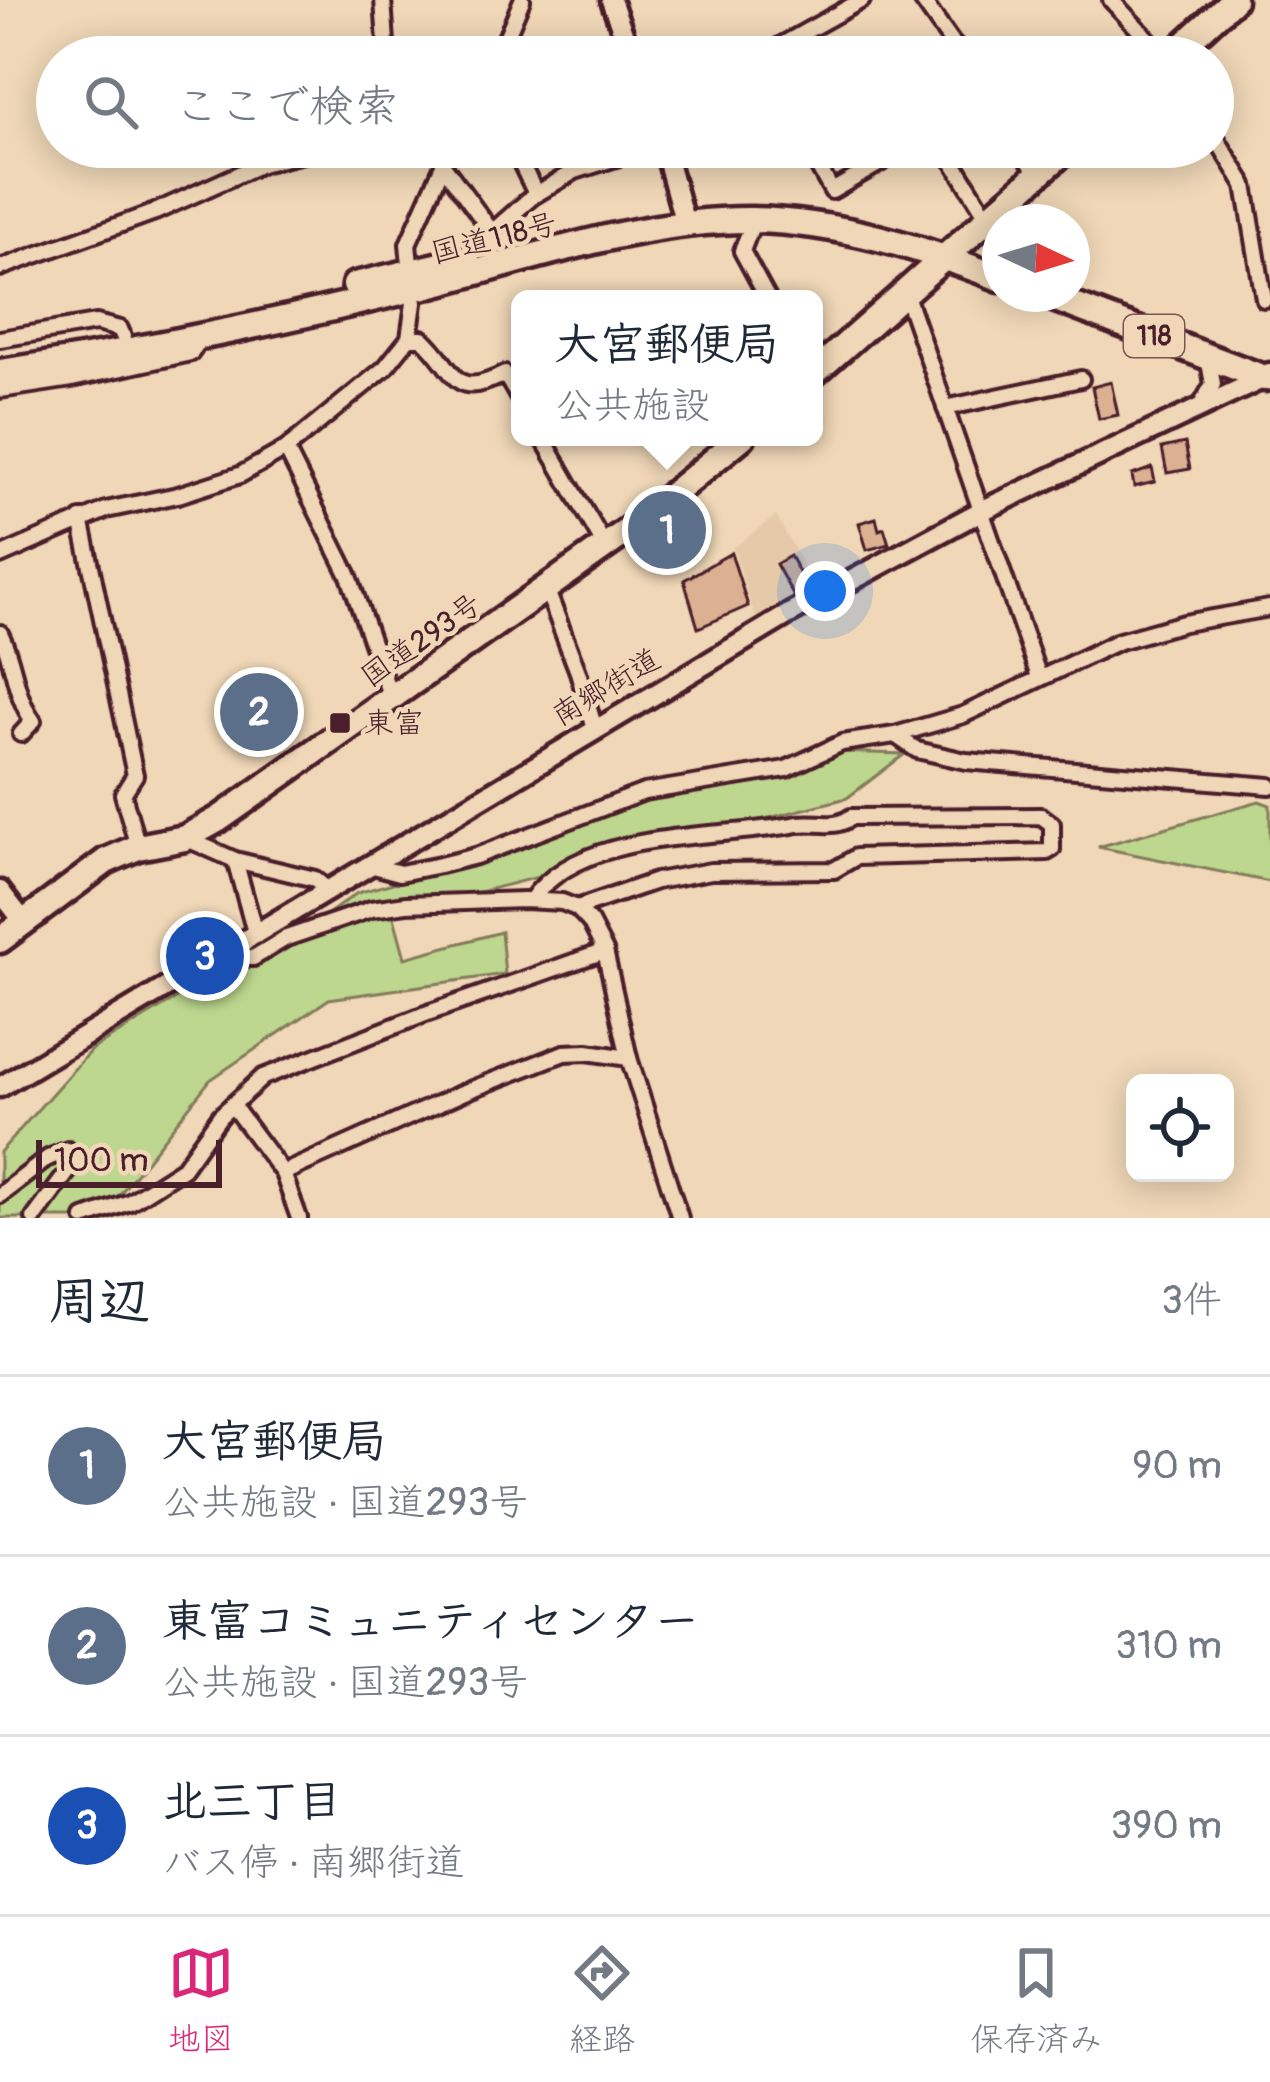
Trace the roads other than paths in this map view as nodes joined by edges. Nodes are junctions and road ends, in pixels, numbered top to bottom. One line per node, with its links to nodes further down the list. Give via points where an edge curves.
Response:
1 (382, 0): 8 (street)
2 (522, 0): 9 (street)
3 (611, 0): 10 (street)
4 (862, 0): 11 (street)
5 (922, 0): 12 (street)
6 (1111, 0): 13 (street)
7 (1233, 0): 14 (highway)
8 (385, 36)
9 (507, 36)
10 (624, 36)
11 (798, 36)
12 (947, 36)
13 (1147, 36)
14 (1192, 36)
15 (1234, 167): 43 (street, via 1245,185)
16 (251, 168): 37 (street)
17 (441, 168): 39 (street, via 408,244)
18 (444, 168): 34 (street)
19 (523, 168): 28 (street)
20 (584, 168): 28 (street)
21 (670, 168): 31 (street)
22 (819, 168): 23 (street, via 832,191)
23 (872, 168)
24 (957, 168): 30 (street)
25 (1034, 168): 27 (street)
26 (1046, 168): 27 (highway)
27 (1038, 175): 29 (highway)
28 (536, 194): 34 (street)
29 (1004, 204)
30 (982, 208)
31 (684, 217): 32 (highway, 国道118号); 34 (highway, 国道118号); 35 (highway, 国道118号, via 756,206 837,212 907,228); 39 (highway, 国道118号)
32 (754, 220): 35 (highway, 国道118号); 40 (street, via 742,251)
33 (982, 223): 35 (highway)
34 (492, 242): 39 (highway, 国道118号)
35 (951, 251): 36 (highway, 国道118号); 38 (highway, 国道118号); 41 (highway)
36 (982, 257)
37 (0, 268)
38 (982, 268)
39 (412, 280): 45 (highway, 国道118号); 46 (highway, 国道118号); 47 (street)
40 (763, 290)
41 (905, 292): 51 (highway); 58 (street)
42 (1090, 297): 53 (highway, 118, via 1242,359)
43 (1264, 299)
44 (1090, 312): 49 (highway, 118)
45 (202, 334): 52 (highway, 国道118号); 56 (street, via 190,353)
46 (123, 336): 48 (street, via 96,323); 50 (highway, 国道118号)
47 (409, 338): 55 (street, via 432,347 460,385 505,374); 61 (street, via 385,368)
48 (0, 339)
49 (1207, 356): 53 (highway, 118); 57 (street, via 1213,384)
50 (0, 357)
51 (823, 365)
52 (0, 372)
53 (1267, 377): 57 (street, 南郷街道)
54 (1081, 379): 58 (street)
55 (511, 384)
56 (0, 390)
57 (1200, 407): 62 (street, 南郷街道)
58 (945, 408): 62 (street)
59 (547, 446): 64 (street)
60 (732, 446): 64 (highway, 国道293号)
61 (286, 448): 63 (street, via 240,475); 70 (street, via 349,576)
62 (981, 511): 69 (street); 71 (street, 南郷街道)
63 (80, 519): 65 (street); 76 (street, via 135,775 123,794)
64 (605, 546): 66 (highway, 国道293号)
65 (0, 556)
66 (546, 588): 70 (highway, 国道293号); 71 (street)
67 (1270, 608): 69 (street, via 1155,629)
68 (0, 633): 72 (street, via 33,721)
69 (1040, 676): 73 (street, via 963,715)
70 (392, 698): 75 (highway, 国道293号)
71 (595, 729): 78 (street, 南郷街道)
72 (21, 734)
73 (896, 735): 74 (street, via 917,751 966,760); 78 (street, via 842,743 771,772 644,792 458,860 400,873)
74 (1270, 786)
75 (185, 838): 76 (highway, 国道293号); 77 (street)
76 (138, 847): 83 (highway, 国道293号)
77 (235, 860): 80 (street, via 315,879); 84 (street)
78 (370, 866): 80 (street, 南郷街道)
79 (0, 891): 83 (street)
80 (329, 891): 84 (street, 南郷街道)
81 (531, 901): 82 (street); 82 (street, via 583,857 662,842 837,825 851,817 1041,816 1052,824 1046,852 856,857 834,869 711,872); 87 (street, via 371,909 253,958)
82 (577, 908): 86 (street)
83 (23, 922): 85 (highway, 国道293号)
84 (256, 936): 87 (street, 南郷街道)
85 (0, 940)
86 (605, 951): 88 (street); 90 (street, via 263,1077)
87 (221, 957): 89 (street, 南郷街道)
88 (628, 1058): 91 (street, via 564,1053); 96 (street)
89 (0, 1087)
90 (232, 1105): 91 (street); 94 (street, via 183,1168 130,1202)
91 (283, 1173): 95 (street)
92 (0, 1195): 93 (street, via 68,1150 74,1162)
93 (34, 1218)
94 (84, 1218)
95 (299, 1218)
96 (680, 1218)

